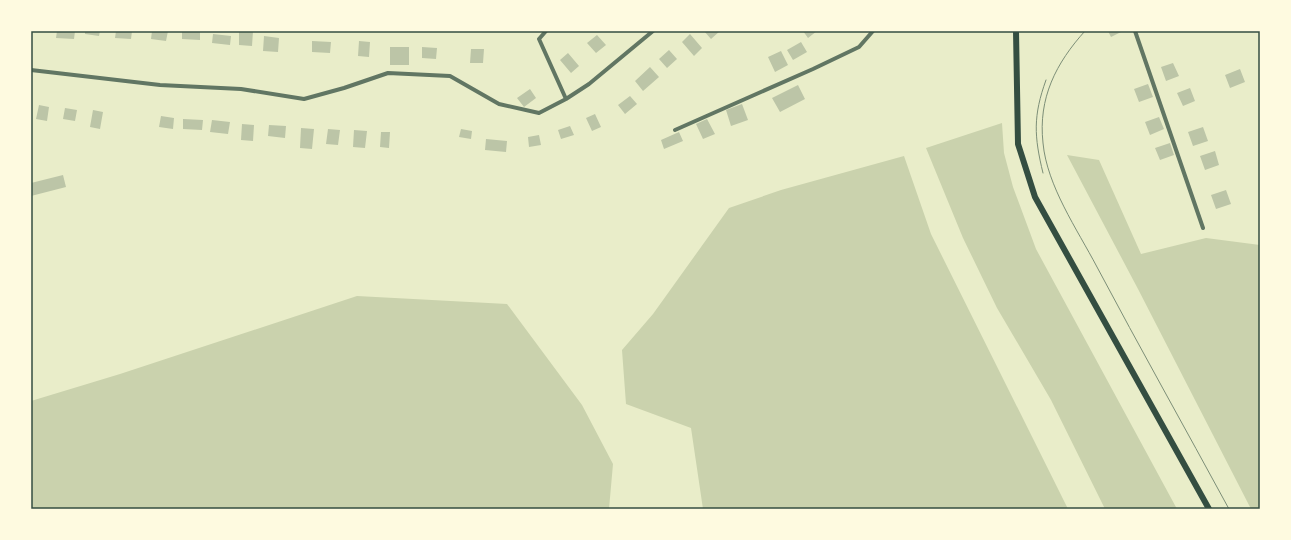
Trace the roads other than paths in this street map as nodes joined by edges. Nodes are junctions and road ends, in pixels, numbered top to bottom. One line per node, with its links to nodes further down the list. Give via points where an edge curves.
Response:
1 (546, 31): 7 (street, via 539,39)
2 (653, 31): 7 (street, via 589,84)
3 (873, 31): 8 (street, via 859,47)
4 (1016, 31): 10 (main road, via 1018,144 1035,197)
5 (1135, 31): 9 (street)
6 (31, 70): 7 (street, via 160,85 241,89 304,99 388,73 450,76 499,104 539,113)
7 (566, 99)
8 (675, 130)
9 (1203, 228)
10 (1210, 509)

